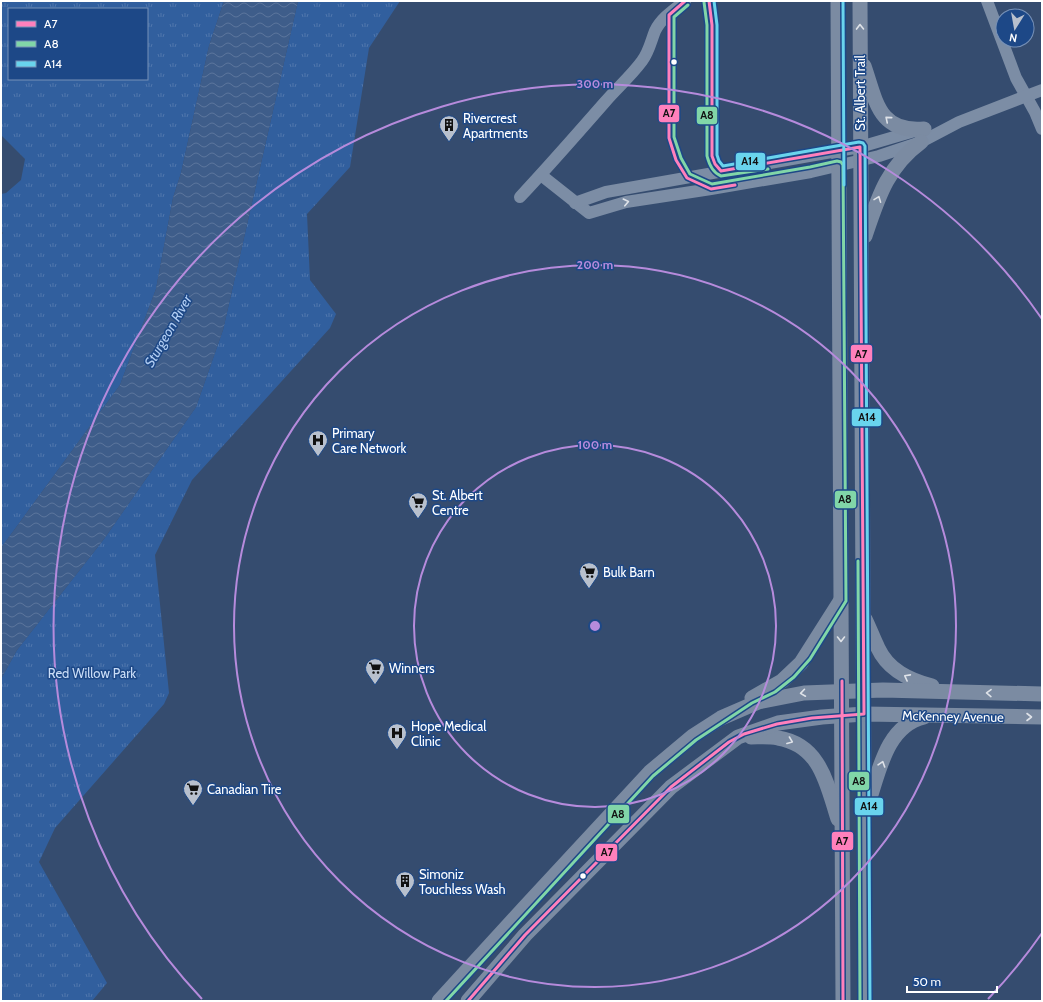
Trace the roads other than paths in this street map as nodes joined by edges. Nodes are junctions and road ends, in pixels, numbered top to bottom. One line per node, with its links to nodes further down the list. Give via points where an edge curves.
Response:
1 (685, 1): 13 (street, via 659,25 643,60 631,75)
2 (838, 1): 10 (main road, St. Albert Trail)
3 (860, 1): 5 (main road, St. Albert Trail, one-way to 3)
4 (987, 1): 7 (street, via 1016,78)
5 (860, 54): 9 (main road, one-way to 5, via 901,127 882,114); 11 (main road, St. Albert Trail)
6 (1042, 90): 7 (street)
7 (1026, 96): 8 (street); 9 (street)
8 (1042, 129)
9 (922, 135): 11 (street); 18 (main road, one-way to 9, via 876,203 888,178)
10 (838, 150): 11 (street); 12 (main road, St. Albert Trail); 14 (street)
11 (861, 154): 12 (street); 18 (main road, St. Albert Trail)
12 (838, 166): 15 (street); 19 (main road, St. Albert Trail)
13 (541, 175): 16 (street); 17 (street)
14 (702, 175): 15 (street); 17 (street, via 606,192)
15 (711, 189): 17 (street, one-way to 15, via 589,213 626,202)
16 (520, 197)
17 (575, 203)
18 (861, 249): 20 (main road, St. Albert Trail)
19 (841, 600): 22 (main road, St. Albert Trail, one-way to 22); 29 (main road, via 806,656 791,673 772,688)
20 (863, 615): 21 (main road, St. Albert Trail); 23 (main road, one-way to 20, via 909,678 889,665)
21 (864, 690): 22 (main road, McKenney Avenue); 23 (main road, McKenney Avenue); 25 (main road, St. Albert Trail)
22 (842, 692): 27 (main road, St. Albert Trail); 29 (main road, McKenney Avenue, one-way to 29, via 804,693 758,702)
23 (957, 692): 24 (main road, McKenney Avenue, one-way to 23)
24 (1042, 694)
25 (864, 714): 26 (main road, McKenney Avenue); 27 (main road, McKenney Avenue); 31 (main road, St. Albert Trail)
26 (934, 715): 28 (main road, McKenney Avenue, one-way to 28); 31 (main road, one-way to 26, via 885,754 894,736 906,724)
27 (842, 716): 30 (main road, McKenney Avenue, via 778,723); 32 (main road, St. Albert Trail)
28 (1042, 717)
29 (721, 718): 33 (main road, via 693,736 650,772)
30 (738, 737): 32 (main road, one-way to 32, via 780,738 807,751 824,775); 34 (main road, McKenney Avenue, via 671,787 525,935)
31 (865, 814): 36 (main road, St. Albert Trail)
32 (842, 835): 35 (main road, St. Albert Trail)
33 (439, 1001)
34 (468, 1001)
35 (843, 1001)
36 (865, 1001)

